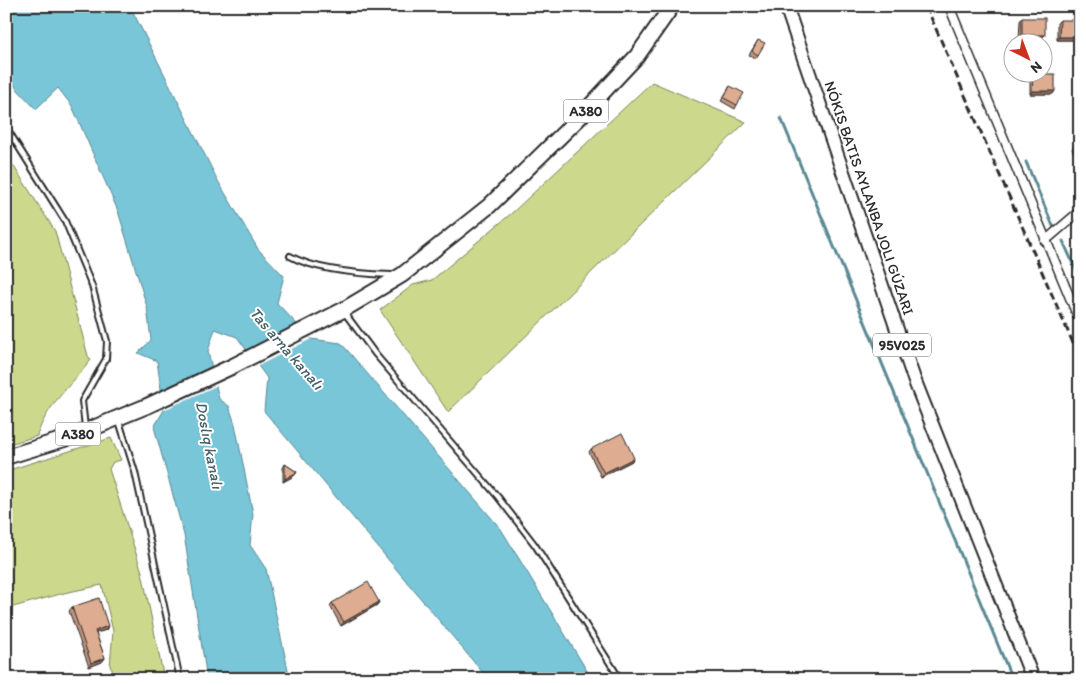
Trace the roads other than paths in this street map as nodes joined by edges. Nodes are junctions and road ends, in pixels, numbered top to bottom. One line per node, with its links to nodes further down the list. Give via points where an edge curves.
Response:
1 (672, 6): 8 (highway, A380, via 637,56 577,120 489,206)
2 (786, 6): 16 (main road, 95V025, via 914,379)
3 (949, 6): 6 (street)
4 (6, 127): 12 (lane, via 65,221 92,286 107,341 106,359 82,401)
5 (1080, 211): 6 (street)
6 (1045, 240): 10 (street)
7 (290, 256): 8 (lane, via 302,263 362,274)
8 (402, 275): 9 (highway, A380)
9 (343, 310): 11 (highway, A380); 15 (lane, via 376,355 498,497 534,545)
10 (1080, 322)
11 (118, 419): 12 (highway, A380); 14 (lane, via 135,472)
12 (86, 431): 13 (highway, A380)
13 (6, 457)
14 (180, 679)
15 (620, 679)
16 (1033, 679)

